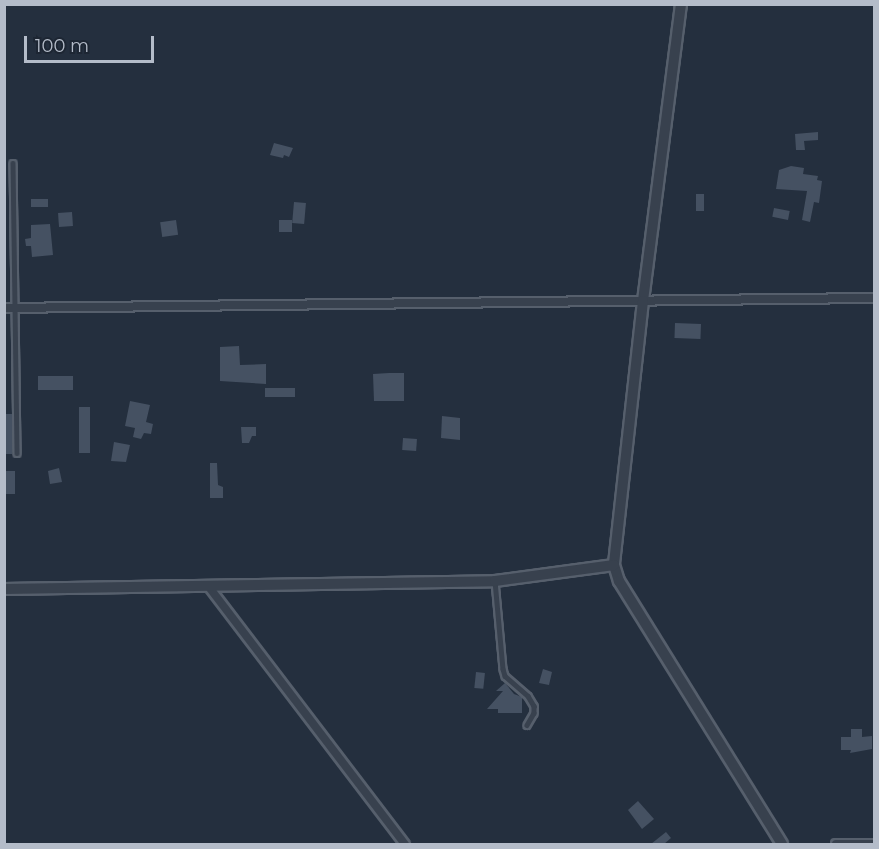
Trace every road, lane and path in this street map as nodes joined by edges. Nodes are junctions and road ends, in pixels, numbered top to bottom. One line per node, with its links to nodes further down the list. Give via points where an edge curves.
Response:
1 (681, 4): 4 (street)
2 (13, 163): 6 (lane)
3 (874, 297): 4 (street)
4 (643, 301): 6 (street); 8 (street)
5 (4, 308): 6 (street)
6 (15, 308): 7 (lane)
7 (17, 453)
8 (614, 565): 9 (street); 14 (street, via 618,581)
9 (495, 581): 10 (street); 12 (lane, via 502,669 534,706)
10 (209, 587): 11 (street); 13 (street)
11 (4, 589)
12 (527, 725)
13 (405, 844)
14 (782, 844)
15 (836, 844): 16 (street)
16 (874, 844)

